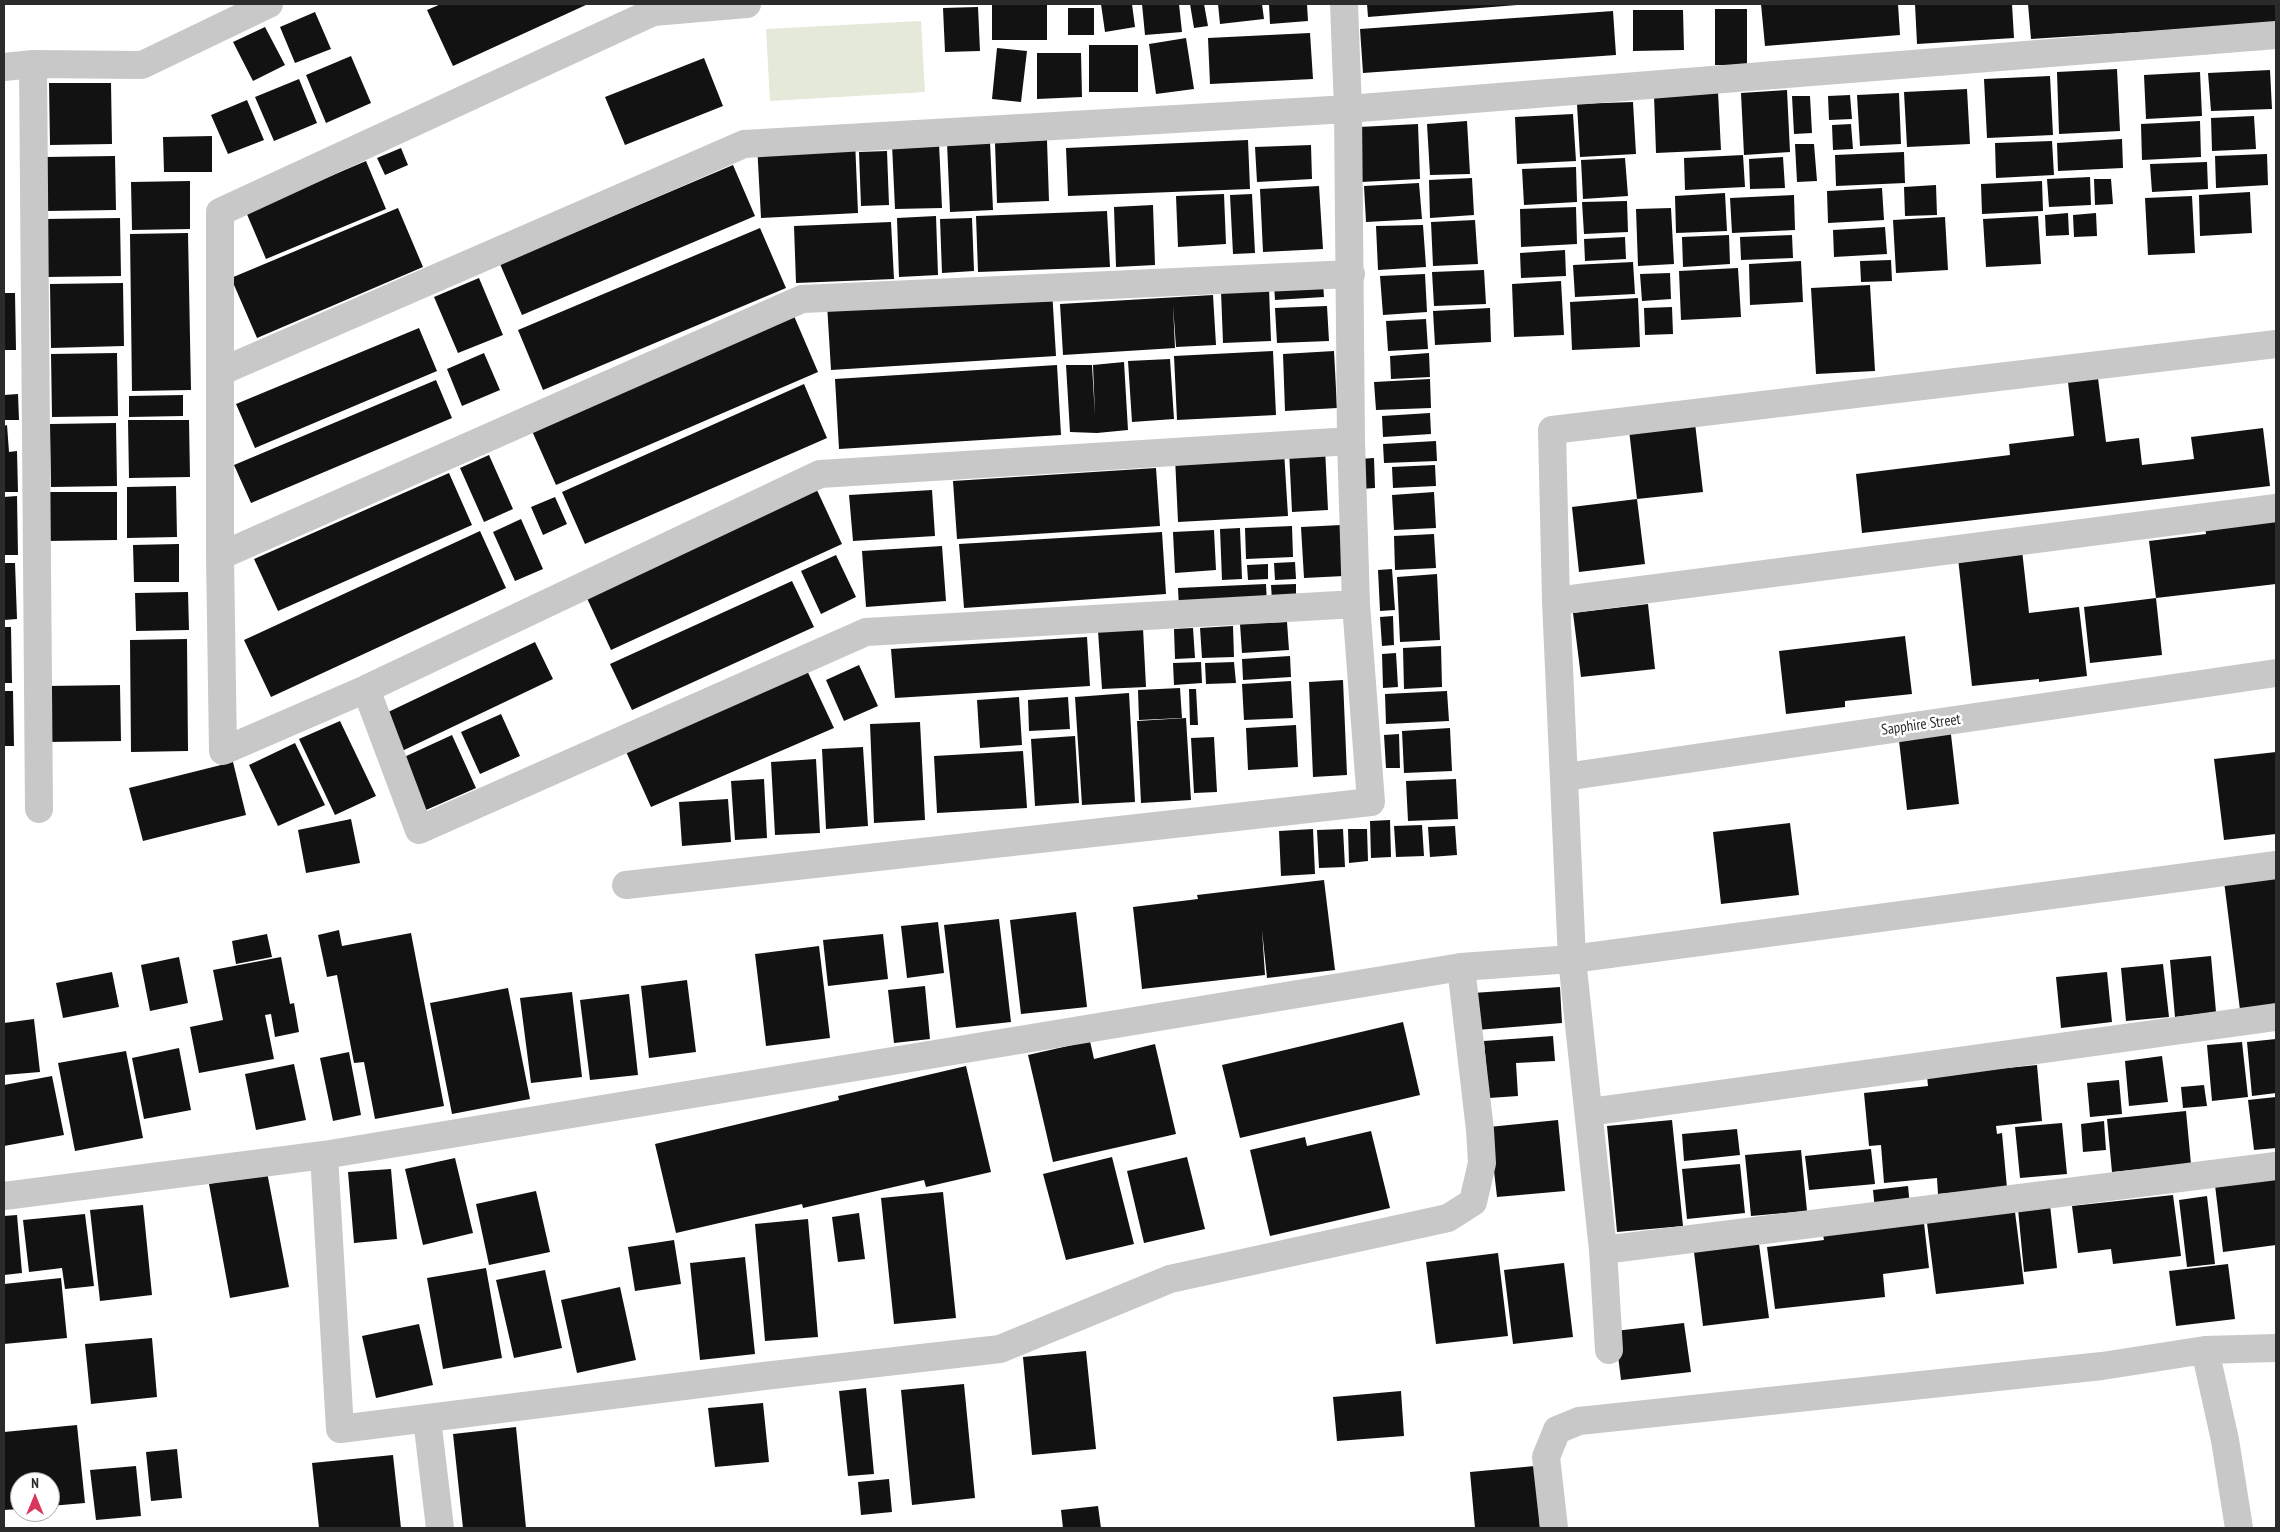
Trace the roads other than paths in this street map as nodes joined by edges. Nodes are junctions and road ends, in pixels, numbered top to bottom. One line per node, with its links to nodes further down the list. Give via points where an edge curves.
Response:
1 (269, 4): 5 (street, via 142,65)
2 (747, 4): 10 (street, via 653,12 220,212)
3 (1344, 4): 7 (street)
4 (2276, 35): 7 (street)
5 (33, 64): 6 (street); 19 (street)
6 (4, 67)
7 (1348, 109): 8 (street); 10 (street, via 744,144)
8 (1351, 274): 11 (street); 13 (street, via 802,299)
9 (2276, 344): 14 (street, via 1552,430)
10 (220, 372): 13 (street)
11 (1351, 441): 15 (street); 17 (street, via 820,474)
12 (2276, 508): 14 (street)
13 (220, 556): 17 (street, via 223,751)
14 (1556, 601): 18 (street)
15 (1356, 604): 17 (street, via 866,632 419,830); 21 (street, via 1371,802)
16 (2276, 673): 18 (street, Sapphire Street)
17 (366, 688)
18 (1565, 777): 22 (street)
19 (39, 809)
20 (2276, 865): 22 (street)
21 (626, 885)
22 (1572, 959): 23 (street); 25 (street)
23 (1461, 967): 26 (street); 33 (street, via 1482,1163 1473,1202 1448,1218 1170,1279 1000,1349)
24 (2276, 1017): 25 (street)
25 (1589, 1112): 29 (street)
26 (324, 1155): 28 (street); 33 (street, via 340,1429)
27 (2276, 1166): 29 (street)
28 (4, 1196)
29 (1602, 1250): 31 (street)
30 (2276, 1348): 32 (street)
31 (1609, 1350)
32 (2205, 1350): 35 (street, via 2092,1367 1578,1421 1557,1430 1546,1456); 36 (street, via 2226,1440)
33 (427, 1419): 34 (street)
34 (440, 1528)
35 (1554, 1528)
36 (2239, 1528)

